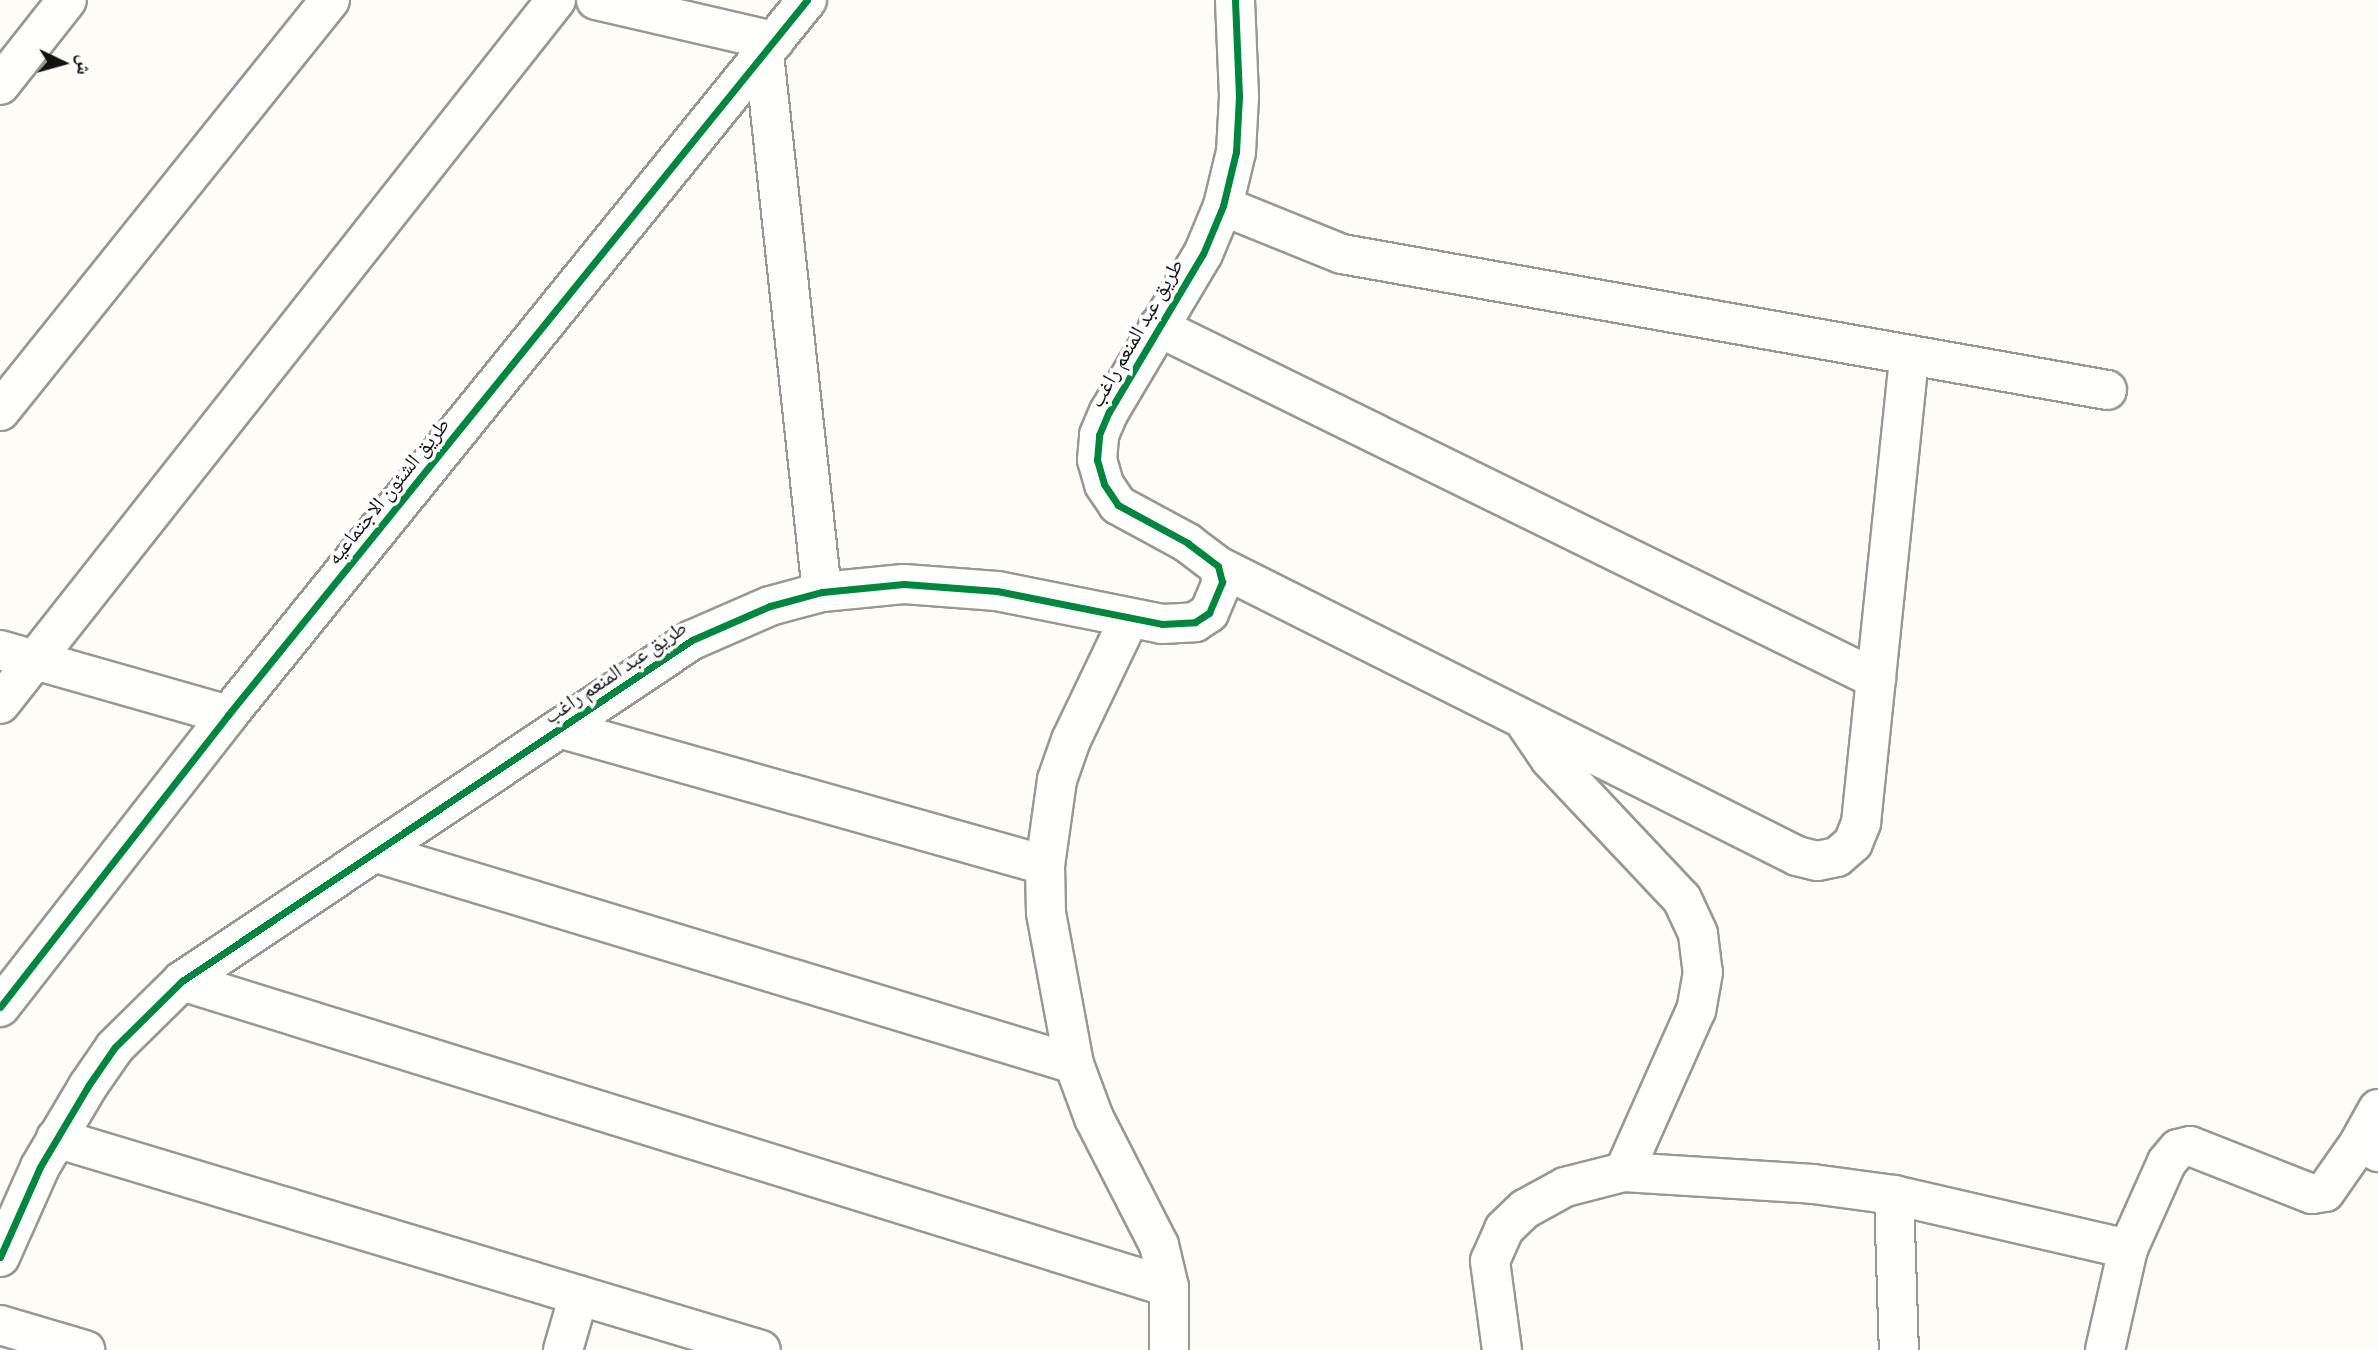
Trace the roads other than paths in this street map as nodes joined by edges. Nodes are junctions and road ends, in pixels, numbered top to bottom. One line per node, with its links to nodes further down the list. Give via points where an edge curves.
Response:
1 (67, 0): 8 (street)
2 (330, 0): 13 (street)
3 (556, 0): 17 (street)
4 (596, 0): 7 (street)
5 (807, 0): 7 (street, طريق الشئون الاجتماعيه)
6 (1235, 0): 9 (street, طريق عبد المنعم راغب, via 1236,152)
7 (769, 48): 15 (street); 20 (street, طريق الشئون الاجتماعيه)
8 (0, 85)
9 (1223, 206): 10 (street, طريق عبد المنعم راغب, via 1203,254); 11 (street, via 1342,254)
10 (1158, 327): 14 (street, طريق عبد المنعم راغب, via 1099,435 1097,460 1104,484 1118,505 1188,543); 18 (street)
11 (1909, 355): 12 (street); 18 (street)
12 (2108, 390)
13 (0, 411)
14 (1218, 566): 16 (street, طريق عبد المنعم راغب, via 1222,582 1219,599 1195,622); 21 (street)
15 (822, 592): 16 (street, طريق عبد المنعم راغب, via 904,584 951,585); 22 (street, طريق عبد المنعم راغب, via 770,607 692,640)
16 (1129, 619): 24 (street, via 1071,740 1057,780)
17 (17, 655): 19 (street); 20 (street)
18 (1876, 679): 21 (street, via 1861,823 1853,843 1838,856 1817,861 1797,856)
19 (0, 705)
20 (228, 715): 26 (street, طريق الشئون الاجتماعيه)
21 (1524, 721): 31 (street, via 1550,759 1682,899 1698,934 1703,972 1696,1010)
22 (562, 729): 23 (street, طريق عبد المنعم راغب); 24 (street)
23 (377, 853): 25 (street, طريق عبد المنعم راغب); 27 (street)
24 (1045, 865): 27 (street, via 1046,914)
25 (182, 981): 29 (street, طريق عبد المنعم راغب, via 115,1047); 35 (street)
26 (0, 1007)
27 (1074, 1065): 35 (street, via 1094,1118 1147,1215)
28 (2378, 1109): 30 (street)
29 (56, 1139): 34 (street, طريق عبد المنعم راغب); 36 (street)
30 (2369, 1147): 33 (street, via 2325,1192 2312,1194 2190,1146 2178,1149 2167,1162)
31 (1623, 1172): 32 (street); 42 (street, via 1565,1187 1525,1209 1504,1229 1490,1261)
32 (1894, 1195): 33 (street); 43 (street)
33 (2128, 1249): 44 (street)
34 (0, 1256)
35 (1169, 1287): 41 (street)
36 (579, 1296): 39 (street); 40 (street)
37 (0, 1325): 38 (street)
38 (85, 1350)
39 (563, 1350)
40 (761, 1350)
41 (1169, 1350)
42 (1502, 1350)
43 (1899, 1350)
44 (2105, 1350)

